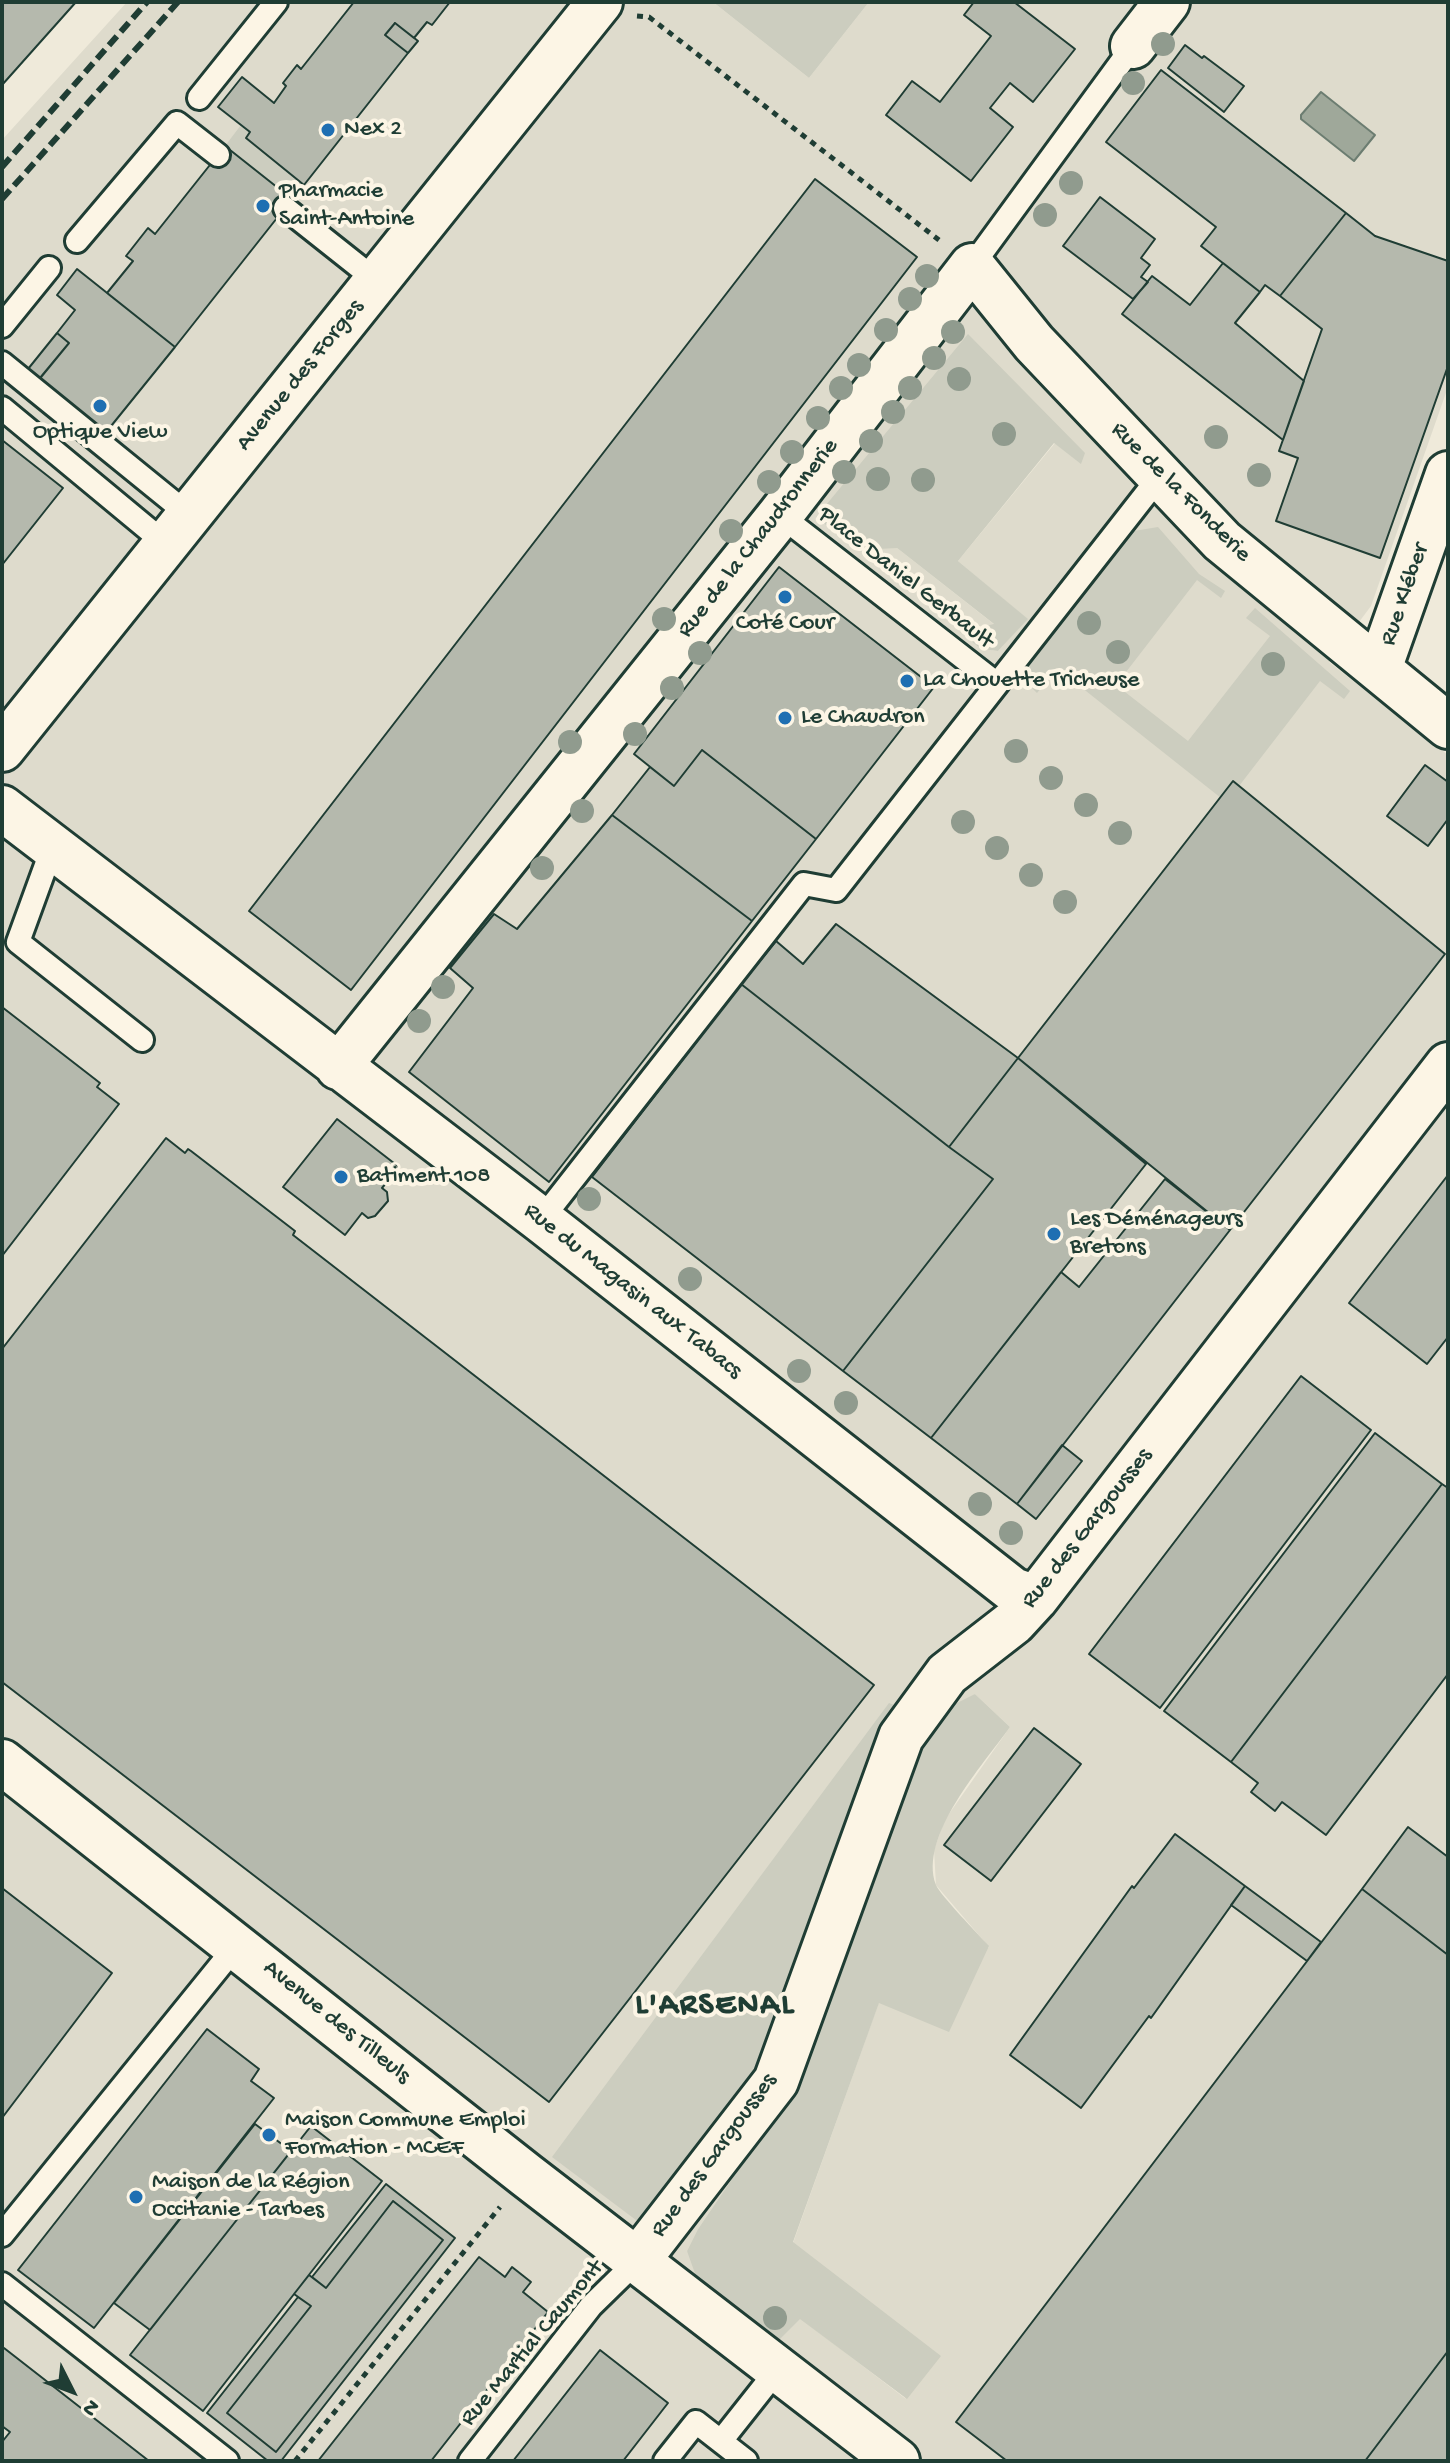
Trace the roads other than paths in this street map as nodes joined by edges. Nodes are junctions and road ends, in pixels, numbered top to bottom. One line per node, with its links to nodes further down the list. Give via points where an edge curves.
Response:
1 (276, 2): 5 (lane)
2 (1167, 2): 4 (street, Rue de la Chaudronnerie)
3 (596, 7): 11 (street, Avenue des Forges)
4 (1133, 46): 9 (lane, Rue de la Chaudronnerie)
5 (199, 98)
6 (218, 155): 8 (lane, via 177,123)
7 (285, 208): 11 (lane)
8 (77, 241)
9 (972, 266): 16 (street, Rue de la Fonderie, via 1034,343); 17 (street, Rue de la Chaudronnerie)
10 (49, 268): 12 (lane)
11 (377, 281): 18 (street, Avenue des Forges)
12 (2, 326)
13 (2, 363): 18 (lane)
14 (2, 408): 18 (lane)
15 (1448, 474): 19 (street, Rue Kléber)
16 (1160, 476): 19 (street, Rue de la Fonderie, via 1222,541); 20 (lane, Place Daniel Gerbault)
17 (780, 515): 20 (lane, Place Daniel Gerbault); 27 (street, Rue de la Chaudronnerie)
18 (178, 530): 22 (street, Avenue des Forges)
19 (1379, 669): 21 (street, Rue de la Fonderie)
20 (997, 684): 28 (lane, Place Daniel Gerbault, via 836,890 804,884)
21 (1448, 726)
22 (2, 749)
23 (2, 808): 24 (street, Rue du Magasin aux Tabacs)
24 (53, 846): 25 (lane, via 18,942); 27 (street, Rue du Magasin aux Tabacs)
25 (142, 1040)
26 (1448, 1065): 29 (street, Rue des Gargousses)
27 (338, 1067): 28 (street, Rue du Magasin aux Tabacs)
28 (541, 1220): 29 (street, Rue du Magasin aux Tabacs, via 1013,1590)
29 (1036, 1598): 33 (street, Rue des Gargousses, via 947,1674 901,1737 776,2081)
30 (2, 1762): 31 (street, Avenue des Tilleuls)
31 (237, 1945): 32 (lane); 33 (street, Avenue des Tilleuls)
32 (2, 2235)
33 (637, 2261): 35 (street, Avenue des Tilleuls); 38 (lane, Rue Martial Caumont, via 591,2306)
34 (2, 2284): 37 (lane)
35 (778, 2369): 36 (lane); 41 (street, Avenue des Tilleuls)
36 (721, 2441): 39 (lane, via 696,2422); 40 (lane)
37 (227, 2461)
38 (470, 2461)
39 (665, 2461)
40 (746, 2461)
41 (897, 2461)

